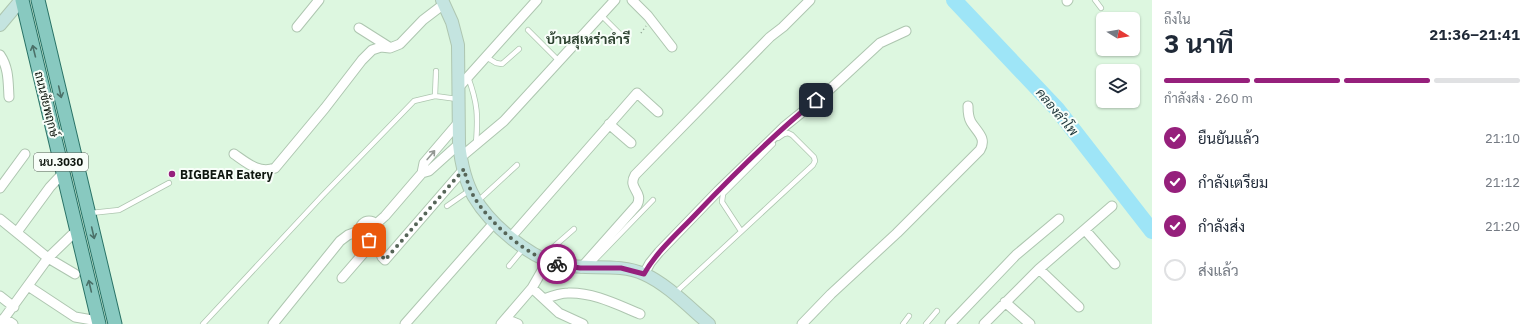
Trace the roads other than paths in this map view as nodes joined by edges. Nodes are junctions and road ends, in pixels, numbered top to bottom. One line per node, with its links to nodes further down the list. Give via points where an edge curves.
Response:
1 (21, 0): 12 (street); 40 (main road, ถนนชัยพฤกษ์ / นบ.3030, one-way to 1)
2 (38, 0): 49 (main road, ถนนชัยพฤกษ์ / นบ.3030, one-way to 49)
3 (319, 0): 13 (street)
4 (536, 0): 22 (street)
5 (615, 0): 11 (street)
6 (632, 0): 18 (street)
7 (810, 0): 67 (street, via 770,37 635,175 632,180 640,200)
8 (1095, 0): 10 (lane)
9 (443, 2): 19 (street, via 406,40); 26 (street, via 458,45)
10 (1101, 8)
11 (601, 15): 17 (lane); 23 (street)
12 (1, 22)
13 (298, 27)
14 (359, 28): 19 (street)
15 (528, 30): 23 (lane)
16 (906, 31): 70 (street, via 880,43 827,92 785,126 659,252)
17 (622, 36)
18 (672, 46)
19 (390, 48): 37 (street, via 372,50 362,60 275,168 262,170 250,166)
20 (519, 49): 22 (lane, via 502,64)
21 (0, 55): 28 (street, via 6,69)
22 (486, 57): 25 (street)
23 (559, 62): 35 (street, via 504,121)
24 (436, 71): 27 (lane)
25 (468, 77): 26 (street); 35 (lane, via 478,110)
26 (458, 94): 27 (lane); 31 (street)
27 (435, 96): 88 (lane, via 414,101 401,113)
28 (9, 97)
29 (968, 106): 94 (street, via 971,122 983,140 980,150)
30 (658, 112): 32 (street, via 637,93)
31 (458, 122): 34 (street); 41 (street, one-way to 31, via 424,163)
32 (609, 124): 33 (street); 60 (street)
33 (632, 143)
34 (459, 144): 38 (street); 41 (street, via 429,171)
35 (476, 146): 38 (street)
36 (25, 154): 43 (street)
37 (234, 154)
38 (462, 163): 44 (street); 61 (street, via 385,260)
39 (517, 165): 46 (lane)
40 (64, 172): 55 (main road, ถนนชัยพฤกษ์ / นบ.3030); 59 (street)
41 (422, 172): 53 (street, via 386,216)
42 (169, 183): 49 (lane, via 118,210)
43 (0, 188)
44 (471, 190): 46 (street); 47 (lane)
45 (653, 200): 67 (lane)
46 (477, 202): 52 (street)
47 (447, 206)
48 (1112, 206): 56 (street)
49 (89, 213): 87 (main road, ถนนชัยพฤกษ์ / นบ.3030, one-way to 87)
50 (0, 219): 59 (street)
51 (1059, 219): 97 (street, via 1016,255)
52 (494, 223): 60 (street); 90 (street)
53 (376, 224): 57 (street, via 365,221); 61 (street, via 378,231)
54 (574, 229): 64 (lane)
55 (77, 230): 63 (street); 85 (main road, ถนนชัยพฤกษ์ / นบ.3030, one-way to 55)
56 (1085, 230): 65 (street); 68 (street)
57 (359, 231): 61 (street, via 362,237 369,240); 89 (street, via 340,241)
58 (741, 231): 58 (lane, via 722,202 723,194 788,132 815,161); 74 (lane)
59 (17, 232): 63 (street)
60 (511, 237): 62 (street)
61 (374, 238): 71 (street)
62 (524, 248): 64 (street); 66 (lane)
63 (48, 258): 69 (street); 72 (street)
64 (544, 260): 67 (street); 73 (street)
65 (1115, 264)
66 (509, 266)
67 (584, 268): 70 (street, via 621,268)
68 (1039, 269): 77 (street); 79 (street)
69 (74, 274)
70 (644, 274): 74 (street)
71 (342, 278)
72 (28, 286): 78 (street); 85 (street, via 75,317)
73 (532, 288): 76 (street); 84 (street)
74 (674, 294): 93 (street)
75 (0, 296): 78 (street)
76 (544, 299): 81 (street, via 563,293 584,295 612,302); 92 (street, via 560,313)
77 (1006, 302): 98 (street); 99 (street)
78 (14, 306): 83 (street)
79 (1079, 308)
80 (936, 311): 96 (lane)
81 (640, 314)
82 (909, 316): 95 (lane)
83 (2, 321): 86 (street)
84 (504, 321): 91 (street)
85 (99, 323)
86 (13, 324)
87 (115, 324)
88 (203, 324)
89 (273, 324)
90 (405, 324)
91 (518, 324)
92 (583, 324)
93 (709, 324)
94 (802, 324)
95 (903, 324)
96 (926, 324)
97 (950, 324)
98 (984, 324)
99 (1030, 324)

